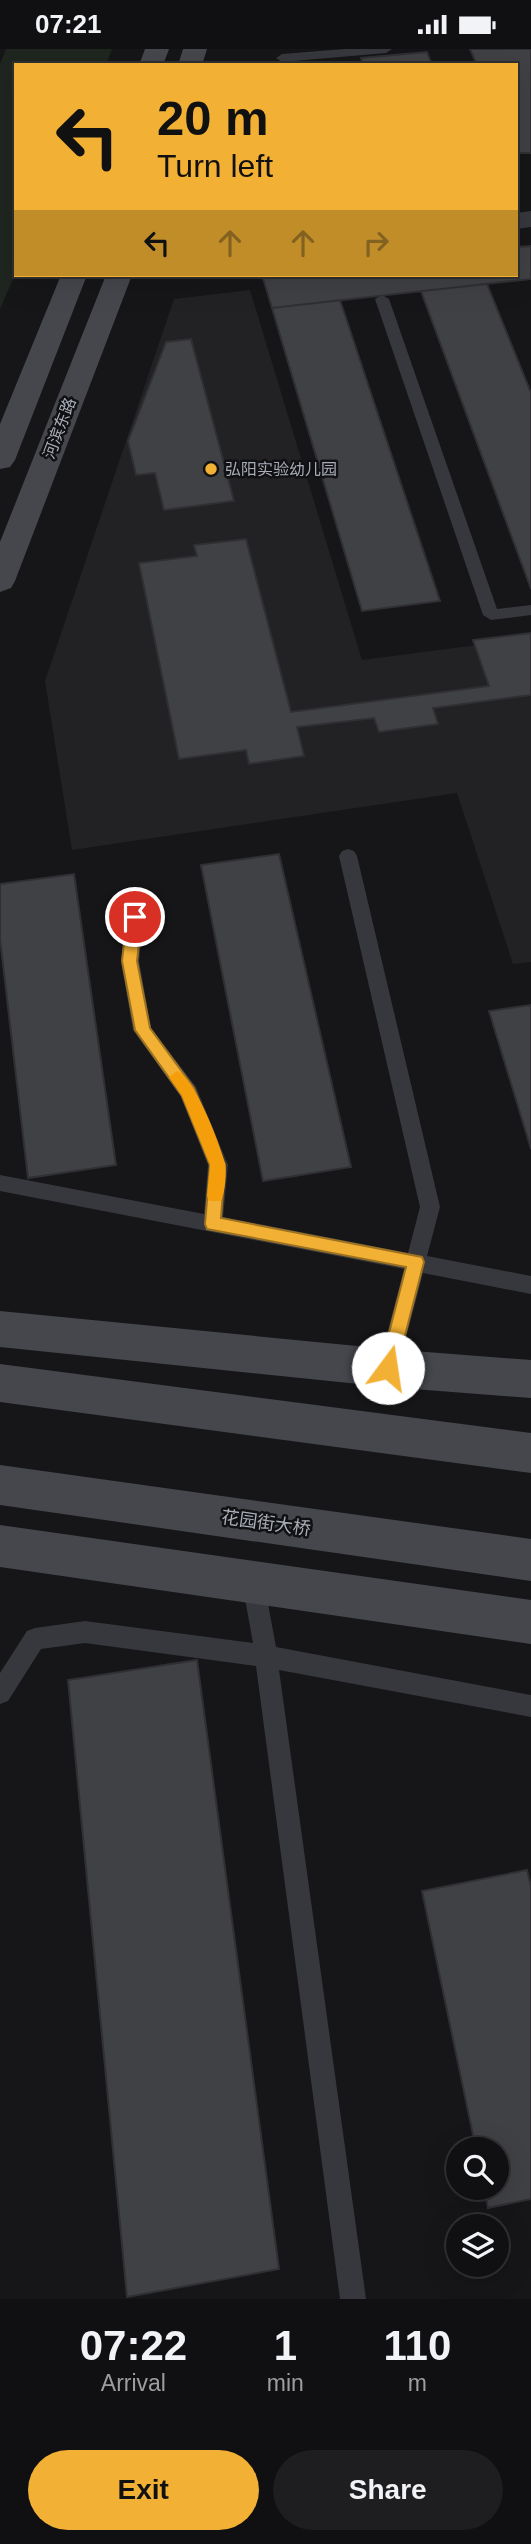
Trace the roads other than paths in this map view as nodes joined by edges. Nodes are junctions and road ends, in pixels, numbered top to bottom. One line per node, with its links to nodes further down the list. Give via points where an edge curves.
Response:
1 (386, 49): 2 (lane)
2 (282, 58)
3 (73, 277): 6 (main road)
4 (118, 277): 7 (main road, 河滨东路)
5 (382, 299): 8 (lane, via 491,615)
6 (0, 460)
7 (0, 581)
8 (531, 610)
9 (348, 856): 13 (lane, via 430,1207)
10 (137, 895): 12 (lane, via 130,961 142,1030 188,1093 218,1165)
11 (0, 1184): 12 (lane)
12 (213, 1224): 13 (lane)
13 (416, 1262): 14 (lane); 16 (lane)
14 (531, 1285)
15 (0, 1329): 16 (main road)
16 (388, 1368): 17 (main road)
17 (531, 1379)
18 (0, 1383): 19 (main road)
19 (531, 1453)
20 (0, 1485): 22 (main road, 花园街大桥)
21 (0, 1546): 23 (main road)
22 (531, 1560)
23 (253, 1582): 24 (main road); 25 (lane)
24 (531, 1622)
25 (266, 1656): 26 (lane, via 85,1632 35,1639); 27 (lane); 28 (lane)
26 (0, 1693)
27 (531, 1706)
28 (353, 2299)

